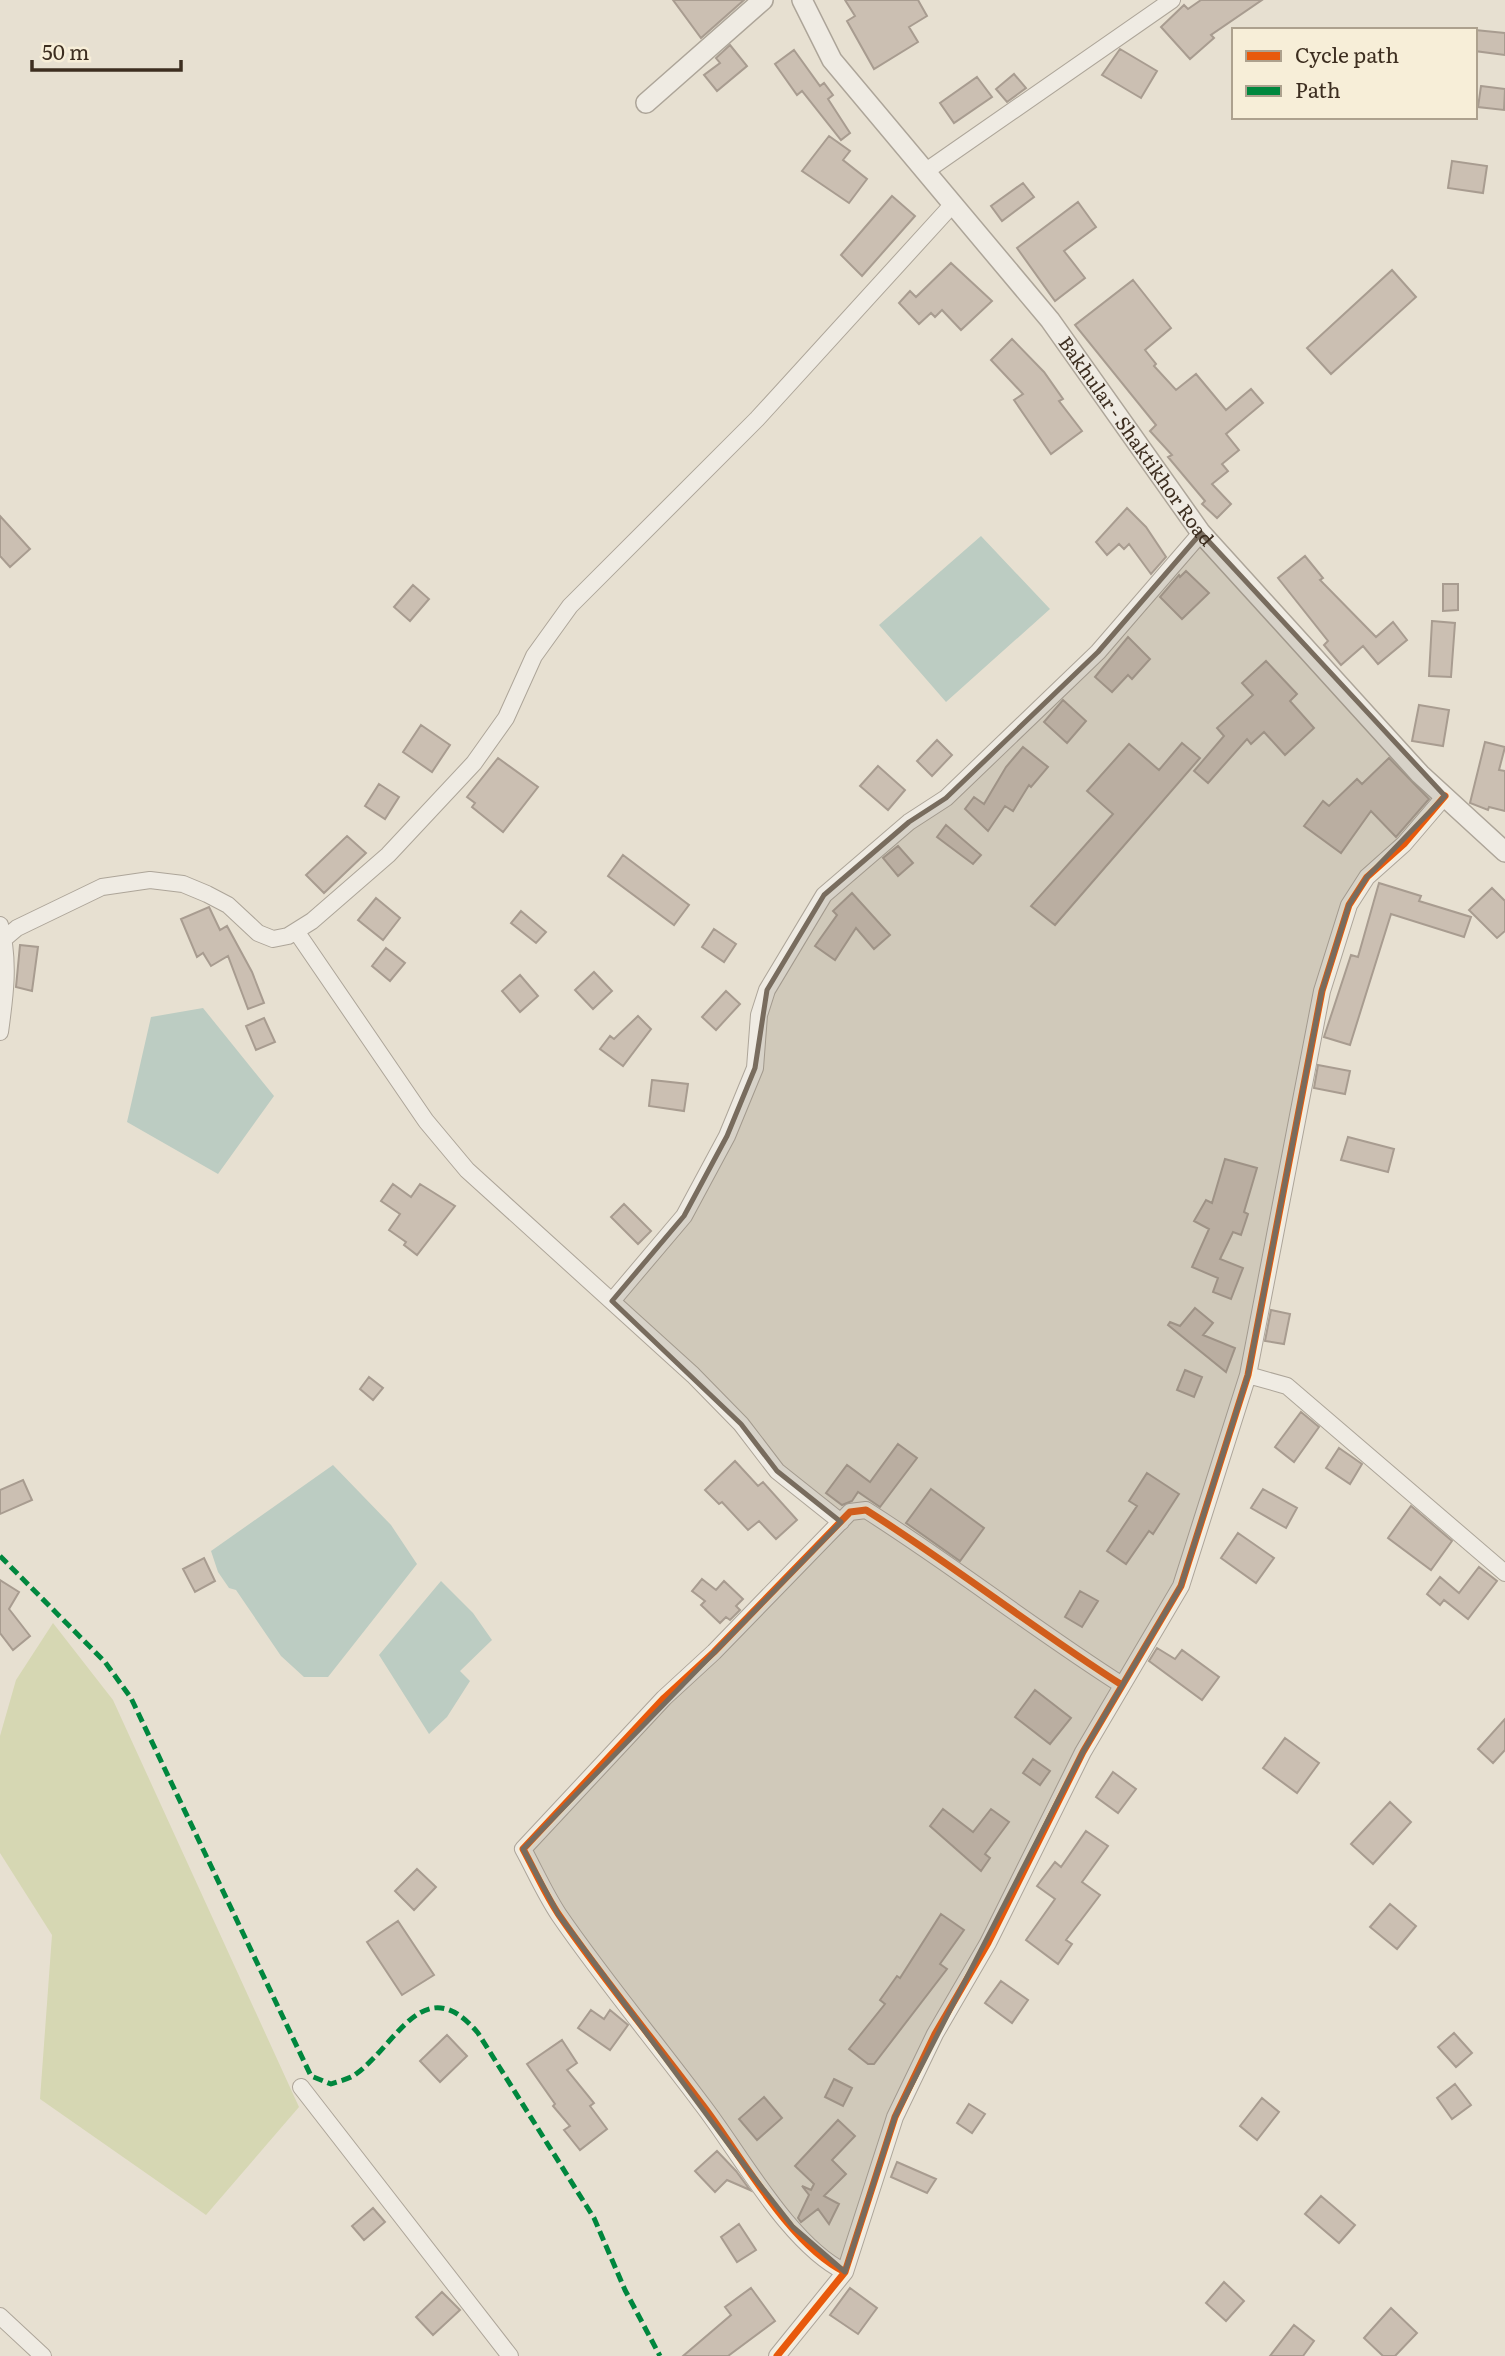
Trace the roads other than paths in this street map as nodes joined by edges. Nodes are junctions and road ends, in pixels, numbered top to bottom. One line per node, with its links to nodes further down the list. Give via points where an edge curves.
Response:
1 (763, 0): 4 (street)
2 (802, 0): 5 (street, Bakhular - Shaktikhor Road, via 832,60)
3 (1172, 0): 5 (street)
4 (646, 103)
5 (926, 171): 6 (street, Bakhular - Shaktikhor Road)
6 (953, 204): 7 (street, Bakhular - Shaktikhor Road, via 1050,320); 10 (street, via 757,419 570,606 534,656 506,718 425,819 347,894)
7 (1201, 533): 8 (street, Bakhular - Shaktikhor Road); 13 (street, via 1098,652 946,798 908,822 824,895 767,990 759,1015 755,1068 727,1136 684,1216)
8 (1445, 796): 9 (street, Bakhular - Shaktikhor Road); 14 (street, via 1404,844 1367,877 1349,905 1322,991)
9 (1505, 852)
10 (296, 931): 11 (street, via 273,939 207,894 183,884 150,880 103,887); 13 (street, via 426,1121 467,1170)
11 (2, 932): 12 (street, via 6,984)
12 (0, 1032)
13 (612, 1301): 15 (street, via 731,1414 778,1471)
14 (1248, 1375): 16 (street, via 1287,1386); 17 (street, via 1181,1586)
15 (841, 1522): 17 (street, via 850,1512 866,1510); 19 (street, via 664,1698 523,1849 558,1914 738,2157 793,2227 830,2264)
16 (1505, 1573)
17 (1122, 1685): 19 (street, via 1083,1752 988,1943 934,2034 895,2117)
18 (301, 2087): 22 (street)
19 (845, 2272): 23 (street)
20 (0, 2316): 21 (street)
21 (43, 2356)
22 (510, 2356)
23 (777, 2356)

